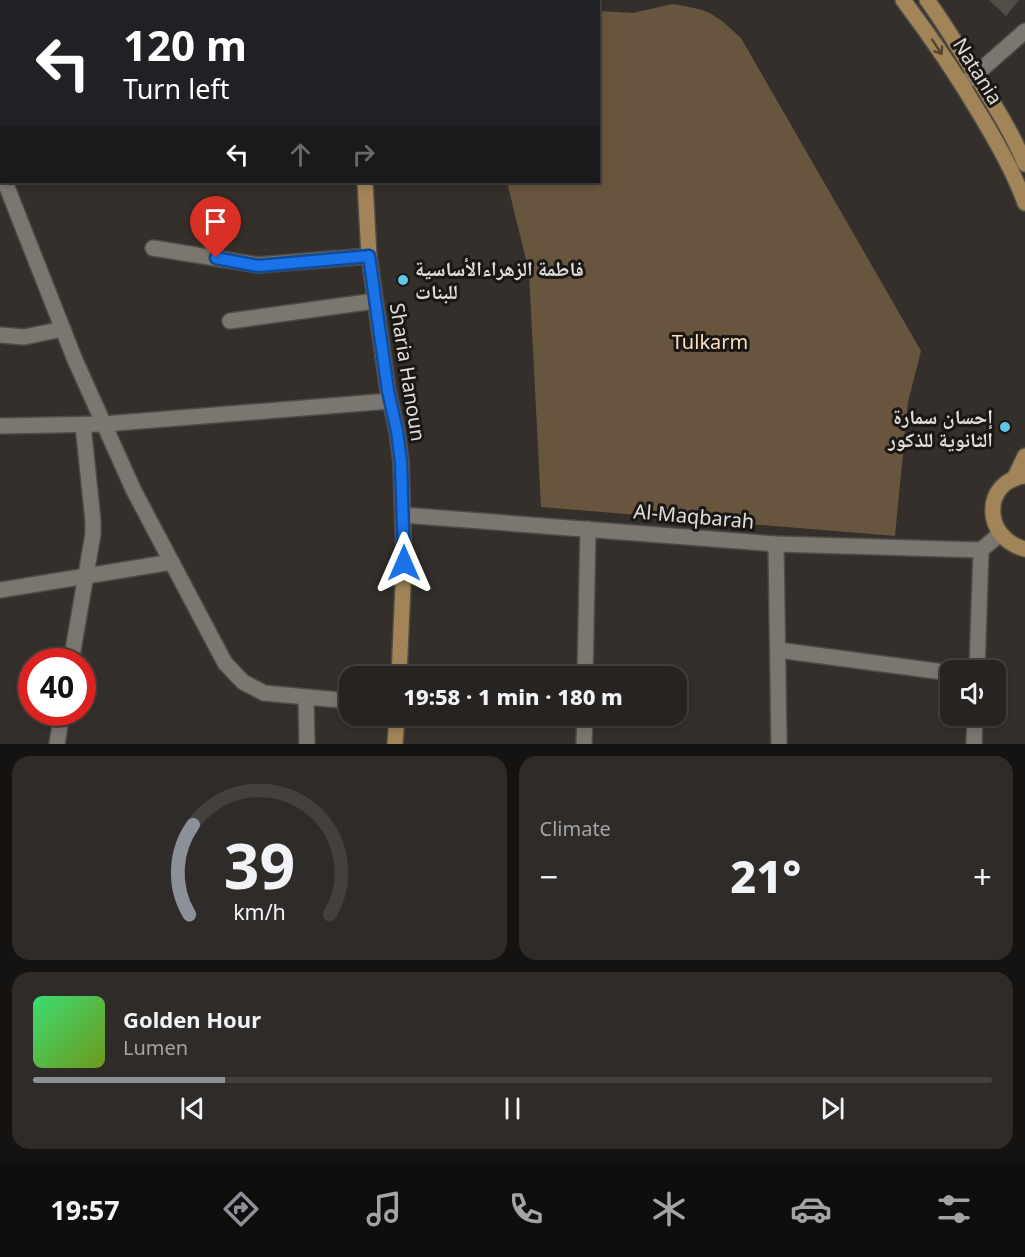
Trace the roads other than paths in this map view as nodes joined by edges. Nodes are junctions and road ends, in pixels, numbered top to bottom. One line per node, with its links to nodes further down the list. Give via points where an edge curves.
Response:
1 (903, 0): 5 (street, Natania, one-way to 5)
2 (927, 0): 4 (street, Natania)
3 (1025, 31): 4 (street)
4 (975, 75): 5 (street); 6 (street, Natania)
5 (962, 84): 9 (street, Natania, via 999,146)
6 (1025, 164)
7 (5, 183): 14 (street)
8 (365, 183): 11 (street, Sharia Hanoun)
9 (1025, 202)
10 (153, 248): 11 (street, via 258,266)
11 (369, 256): 12 (street, Sharia Hanoun)
12 (375, 301): 13 (street); 16 (street, Sharia Hanoun)
13 (230, 321)
14 (63, 329): 15 (street, via 24,337); 17 (street)
15 (0, 335)
16 (390, 401): 17 (street); 22 (street, Sharia Hanoun, via 401,462)
17 (104, 424): 18 (street); 28 (street)
18 (83, 425): 19 (street); 29 (street, via 93,521)
19 (0, 426)
20 (1025, 456): 21 (street)
21 (1019, 478): 24 (street, via 1007,483 993,504)
22 (403, 515): 23 (street, Al-Maqbarah); 34 (street, Sharia Hanoun)
23 (588, 529): 25 (street, Al-Maqbarah); 35 (street)
24 (1000, 534): 26 (street, via 1014,546); 27 (street)
25 (776, 544): 27 (street, Al-Maqbarah); 32 (street)
26 (1025, 549)
27 (981, 550): 33 (street)
28 (172, 562): 29 (street); 37 (street, via 234,674 264,693)
29 (86, 576): 30 (street); 31 (street)
30 (0, 590)
31 (73, 648)
32 (778, 650): 36 (street); 47 (street)
33 (977, 660)
34 (399, 666)
35 (585, 666)
36 (940, 672)
37 (306, 697): 38 (street); 44 (street)
38 (339, 700)
39 (60, 726): 43 (street)
40 (396, 726): 45 (street)
41 (585, 726): 46 (street)
42 (975, 726): 48 (street)
43 (57, 744)
44 (307, 744)
45 (395, 744)
46 (584, 744)
47 (779, 744)
48 (974, 744)

